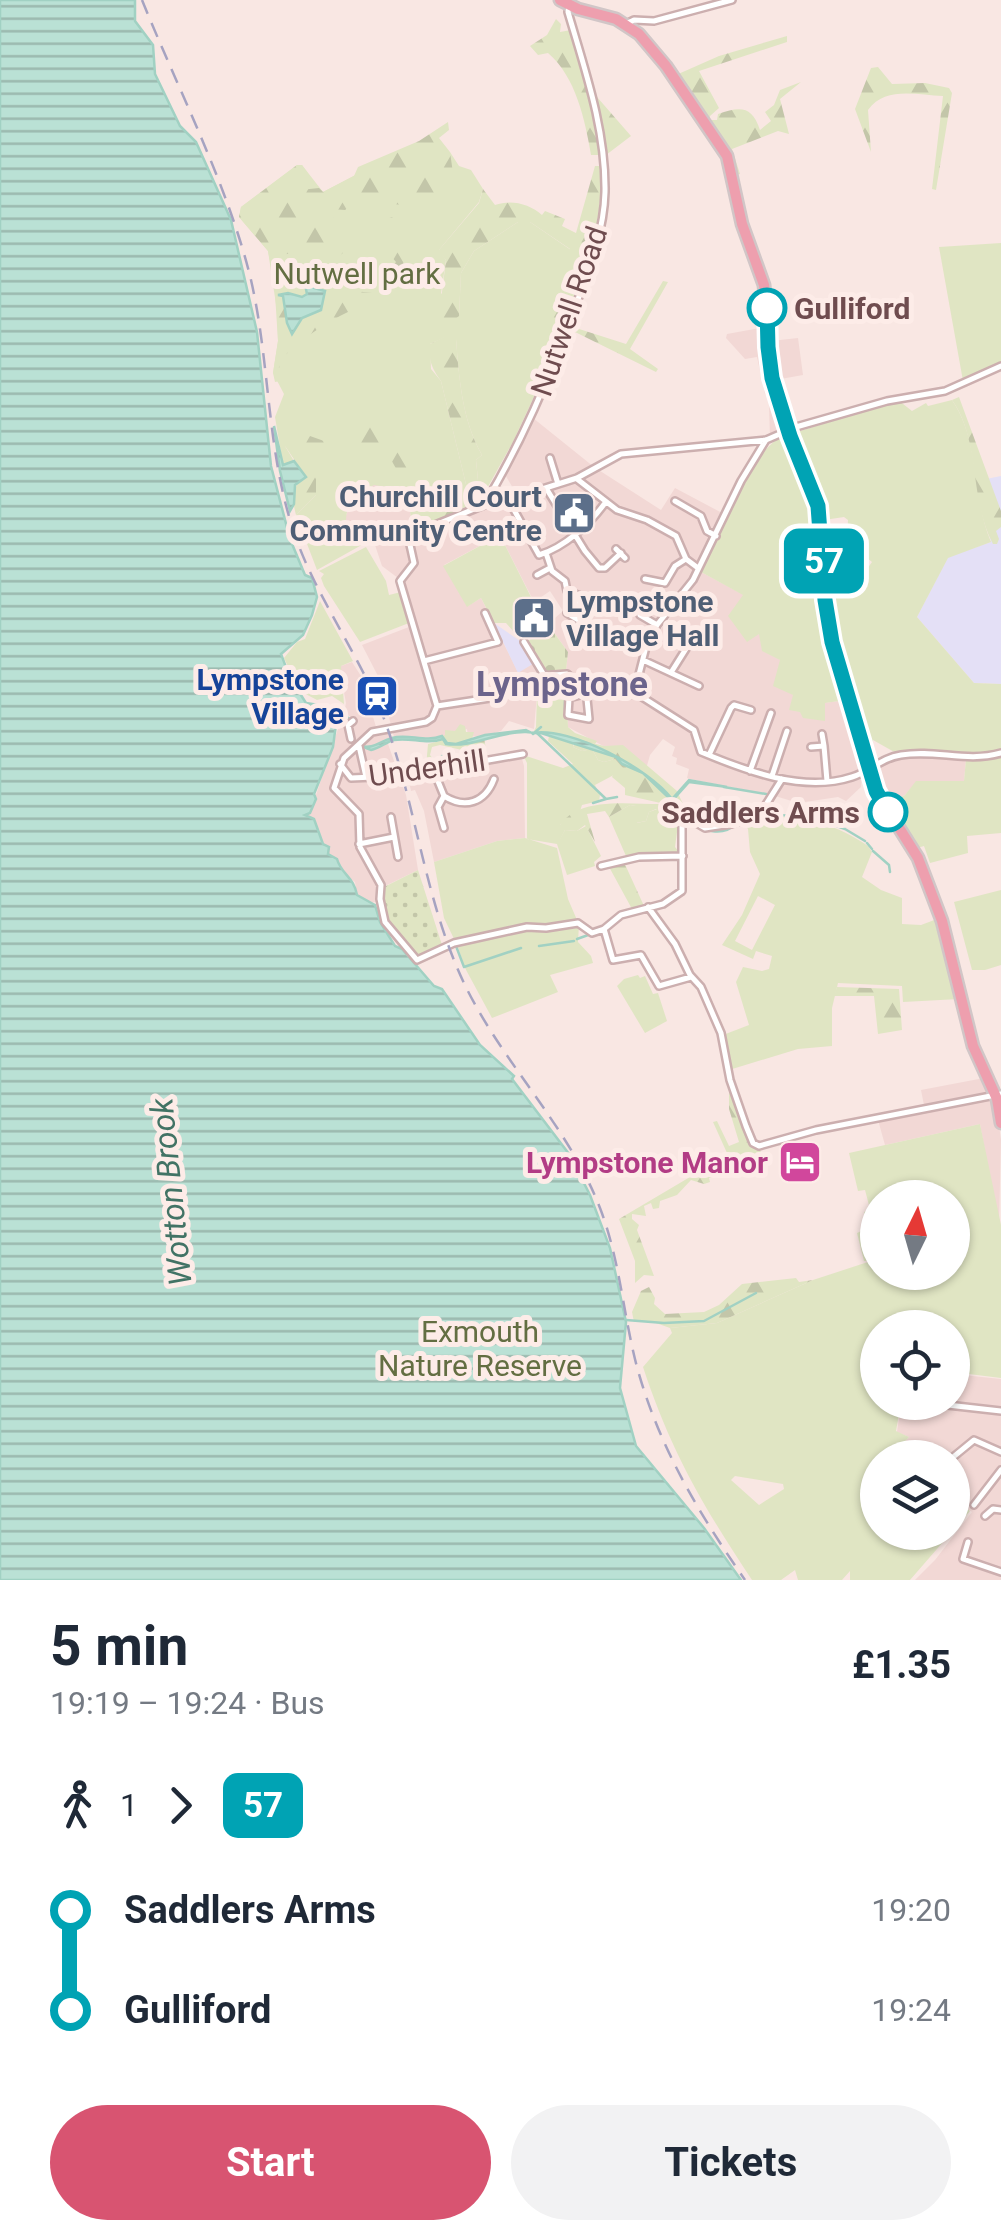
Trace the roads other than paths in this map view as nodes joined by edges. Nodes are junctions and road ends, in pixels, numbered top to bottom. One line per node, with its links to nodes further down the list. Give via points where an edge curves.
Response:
1 (732, 0): 3 (street)
2 (564, 3): 3 (highway); 11 (street, Nutwell Road, via 592,91 604,208 558,354)
3 (626, 24): 5 (highway, via 666,66 727,156 764,285 770,364)
4 (1001, 366): 5 (street, via 945,391)
5 (788, 430): 6 (street); 53 (highway, via 818,506 832,642)
6 (766, 440): 8 (street, via 620,454); 16 (street)
7 (549, 457): 9 (street)
8 (577, 478): 9 (street); 13 (street)
9 (558, 484): 10 (street)
10 (546, 488): 12 (street); 15 (street)
11 (492, 491): 12 (street); 33 (street, via 482,508 408,536 414,563 400,581)
12 (513, 497): 17 (street, via 533,550)
13 (605, 502): 15 (street); 19 (street, via 676,536)
14 (676, 504): 16 (street, via 701,516)
15 (574, 534): 17 (street); 18 (street, via 599,568)
16 (716, 536): 21 (street)
17 (546, 553): 20 (street)
18 (621, 554)
19 (686, 559): 21 (street); 23 (street, via 666,583)
20 (550, 568): 22 (street); 24 (street, via 565,580 565,593)
21 (698, 568): 28 (street)
22 (537, 575)
23 (645, 579)
24 (581, 596): 25 (street); 29 (street, via 567,614)
25 (612, 598)
26 (485, 613): 33 (street, via 498,642)
27 (640, 615): 28 (street)
28 (657, 625): 32 (street)
29 (590, 626)
30 (716, 640): 34 (street, via 707,632 689,644)
31 (524, 642): 35 (street)
32 (642, 660): 34 (street); 38 (street)
33 (424, 661): 39 (street)
34 (672, 671): 36 (street)
35 (544, 674): 37 (street, via 567,674); 39 (street, via 498,695)
36 (699, 686)
37 (585, 691): 37 (street, via 589,720 568,716 568,698); 38 (street)
38 (634, 694): 51 (street, via 694,730 698,749)
39 (437, 706): 46 (street, via 430,721 375,730)
40 (751, 710): 51 (street, via 730,708)
41 (771, 714): 55 (street)
42 (351, 722): 45 (street)
43 (787, 731): 56 (street)
44 (822, 734): 48 (street)
45 (351, 739)
46 (359, 746): 52 (street); 57 (street)
47 (811, 746): 48 (street)
48 (824, 746): 60 (street)
49 (1001, 753): 53 (street, via 972,759 899,755)
50 (523, 754): 54 (street, Underhill)
51 (709, 756): 55 (street)
52 (340, 764): 57 (street, Underhill, via 350,778); 65 (street, via 334,788 359,814)
53 (870, 769): 60 (street); 72 (highway, via 942,919 977,1059)
54 (433, 770): 57 (street, Underhill); 61 (street)
55 (750, 770): 56 (street)
56 (772, 776): 59 (street)
57 (366, 777)
58 (494, 778): 61 (street, via 475,802)
59 (782, 779): 60 (street); 66 (street, via 762,812 732,824 702,828 682,818)
60 (827, 781)
61 (444, 796): 63 (street, via 438,805)
62 (391, 817): 64 (street)
63 (444, 828)
64 (394, 837): 65 (street); 67 (street)
65 (359, 844): 70 (street, via 381,884 385,922 417,960 454,942 510,930 581,923 592,932)
66 (684, 856): 68 (street, via 639,856); 69 (street, via 682,890)
67 (398, 857)
68 (601, 866)
69 (648, 907): 70 (street, via 621,914); 71 (street)
70 (604, 929): 71 (street, via 613,960 641,955 660,986)
71 (692, 977): 72 (street, via 718,1025 728,1082 759,1146)
72 (998, 1094): 73 (highway)
73 (1001, 1123)
74 (970, 1408): 75 (street)
75 (1001, 1411)
76 (970, 1443): 77 (street)
77 (1001, 1452)
78 (1001, 1470): 79 (street)
79 (974, 1505)
80 (1001, 1510): 81 (street)
81 (985, 1516)
82 (966, 1550): 83 (street, via 963,1560)
83 (1001, 1572)

